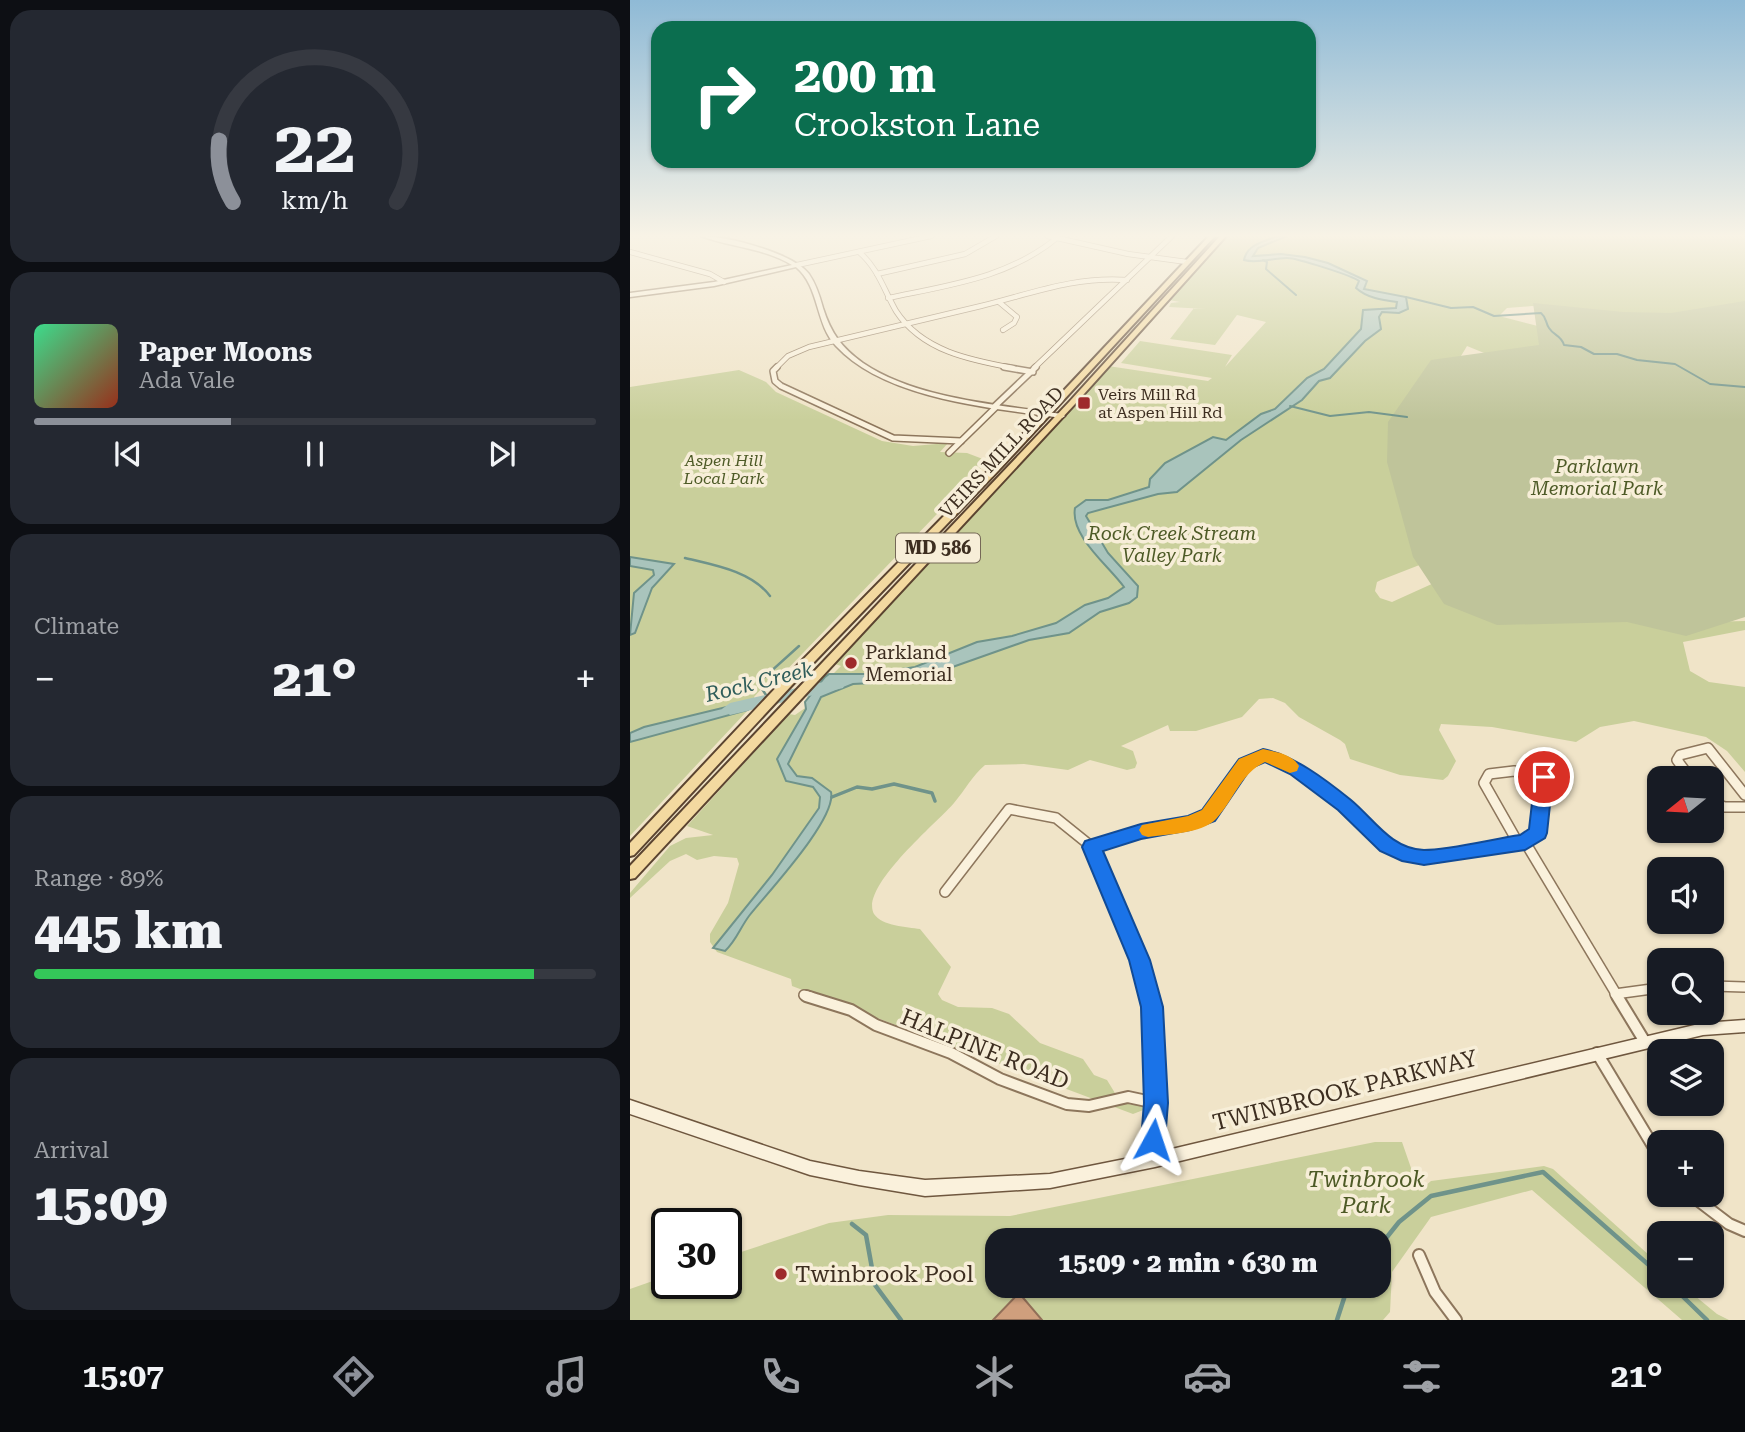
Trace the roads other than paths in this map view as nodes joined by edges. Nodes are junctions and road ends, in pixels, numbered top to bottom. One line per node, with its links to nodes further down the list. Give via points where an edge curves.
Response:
1 (815, 298): 10 (street)
2 (888, 298): 8 (street)
3 (1013, 298): 7 (street)
4 (1109, 298): 11 (street)
5 (1154, 298): 13 (main road, VEIRS MILL ROAD / MD 586)
6 (1163, 298): 14 (main road, VEIRS MILL ROAD / MD 586)
7 (999, 302): 8 (street); 9 (street, via 1017,317)
8 (904, 324): 10 (street); 11 (street, via 923,340 952,353)
9 (1003, 330)
10 (835, 341): 12 (street, via 855,359 891,379); 15 (street, via 788,356 773,372 775,381 893,438)
11 (1033, 372): 12 (street)
12 (997, 406): 13 (street); 15 (street)
13 (1044, 414): 14 (street); 25 (main road, VEIRS MILL ROAD / MD 586)
14 (1062, 416): 26 (main road, VEIRS MILL ROAD / MD 586)
15 (961, 441): 16 (street)
16 (949, 453)
17 (1682, 766): 18 (street, via 1677,760 1680,755 1708,748)
18 (1722, 766)
19 (1724, 768): 20 (street)
20 (1745, 795)
21 (1724, 806): 22 (street)
22 (1745, 807)
23 (1521, 842): 23 (street, via 1538,833 1544,777 1514,771 1489,774 1484,783); 24 (street, via 1441,857 1402,853 1386,846 1345,805 1296,769 1263,755 1245,764 1208,816); 31 (street)
24 (1092, 847): 27 (street, via 1056,818 1009,809); 36 (street, via 1140,960 1152,1007)
25 (630, 851)
26 (630, 874)
27 (945, 892)
28 (1724, 986): 29 (street)
29 (1745, 987)
30 (1647, 990): 31 (street)
31 (1615, 994): 34 (street)
32 (804, 995): 36 (street, HALPINE ROAD, via 851,1010 876,1026 1067,1104 1089,1106 1128,1097)
33 (1745, 1026): 34 (main road, TWINBROOK PARKWAY, via 1703,1028)
34 (1645, 1042): 35 (main road, TWINBROOK PARKWAY)
35 (1597, 1052): 38 (street); 39 (main road, TWINBROOK PARKWAY)
36 (1156, 1103): 39 (street)
37 (630, 1107): 39 (main road, TWINBROOK PARKWAY, via 810,1168 925,1188 1050,1181)
38 (1647, 1136)
39 (1155, 1160)
40 (1707, 1207): 41 (street)
41 (1745, 1231)
42 (1419, 1255): 43 (street, via 1435,1292)
43 (1456, 1320)

